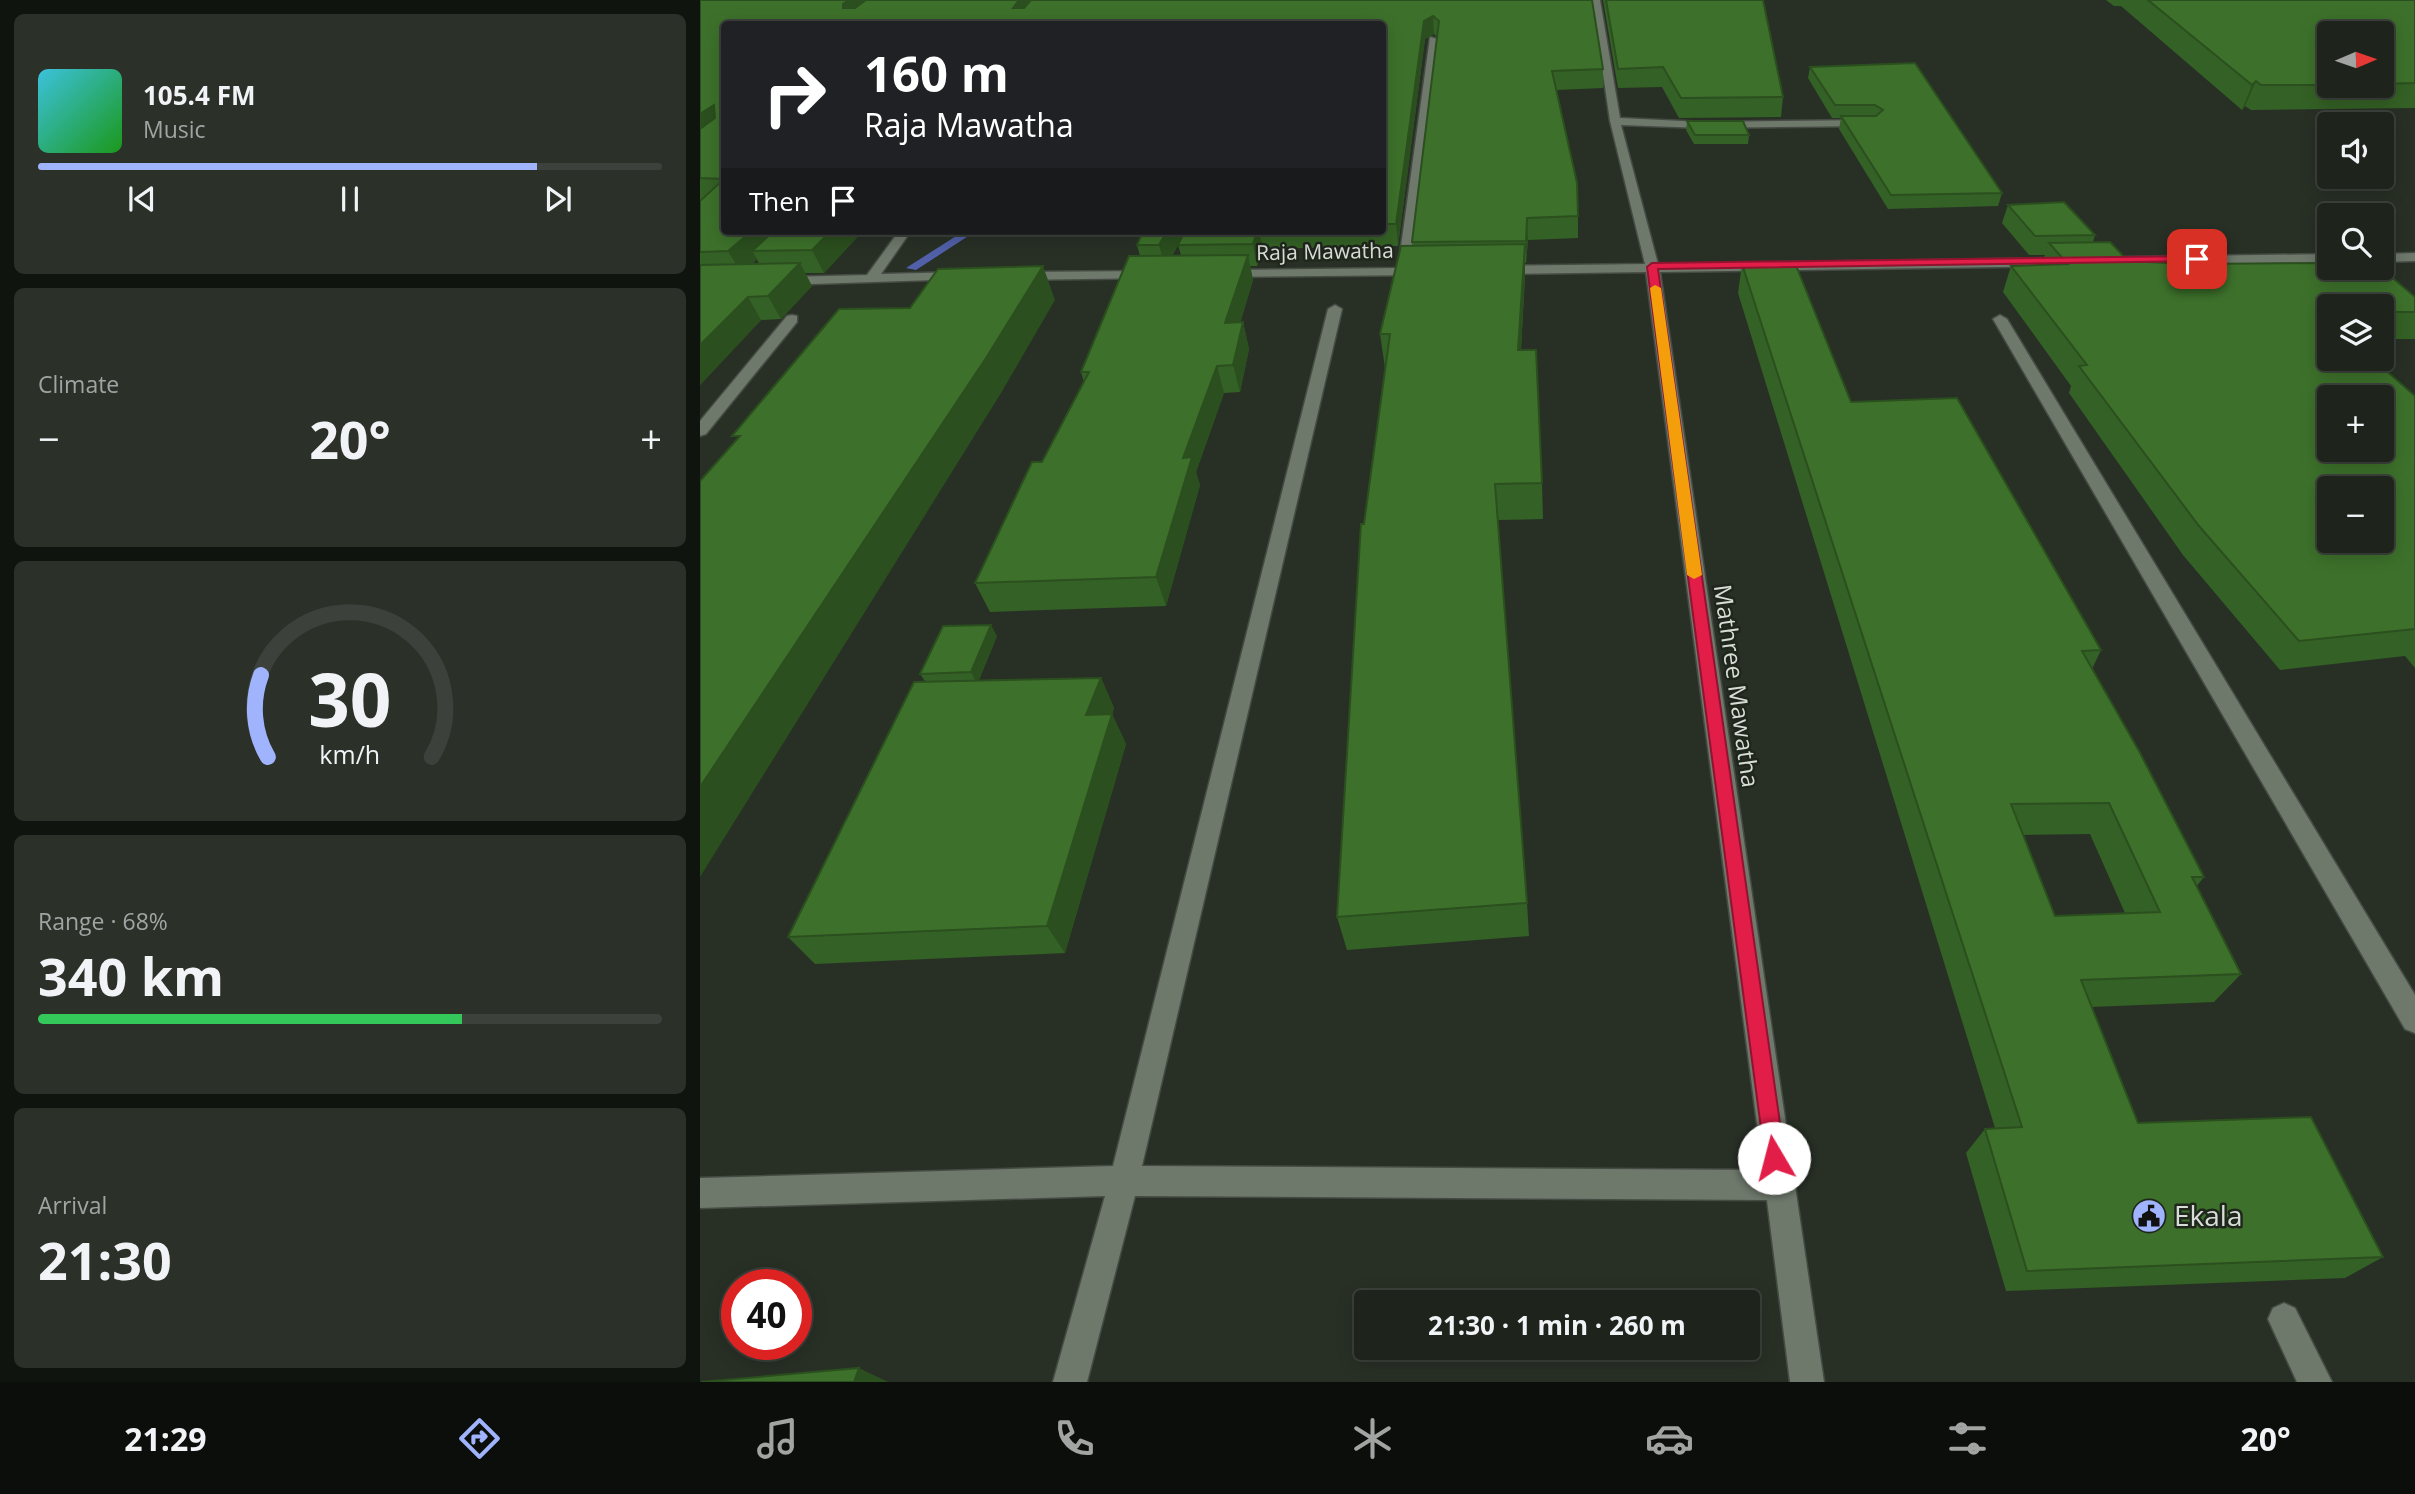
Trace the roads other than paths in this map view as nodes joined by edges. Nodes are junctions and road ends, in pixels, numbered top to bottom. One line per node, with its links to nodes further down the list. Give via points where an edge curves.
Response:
1 (1596, 0): 3 (street, Mathree Mawatha)
2 (1433, 38): 12 (street)
3 (1615, 121): 4 (street, via 1703,125); 9 (street, Mathree Mawatha)
4 (1872, 122)
5 (902, 235): 17 (street)
6 (2415, 257): 8 (street)
7 (2317, 258): 9 (street)
8 (2394, 258)
9 (1652, 267): 10 (street); 25 (street, Mathree Mawatha)
10 (1487, 270)
11 (1432, 271): 12 (street, Raja Mawatha)
12 (1404, 272): 13 (street, Raja Mawatha)
13 (1213, 274)
14 (1158, 275): 16 (street)
15 (981, 276): 17 (street)
16 (1008, 276)
17 (872, 277): 18 (street)
18 (771, 281)
19 (1335, 309): 24 (street)
20 (2000, 318): 23 (street)
21 (792, 319): 22 (street)
22 (700, 431)
23 (2415, 1020)
24 (1124, 1181): 25 (street); 26 (street); 28 (street)
25 (1778, 1185): 29 (street, Mathree Mawatha)
26 (700, 1193)
27 (2284, 1319): 30 (street)
28 (1070, 1382)
29 (1807, 1382)
30 (2315, 1382)

